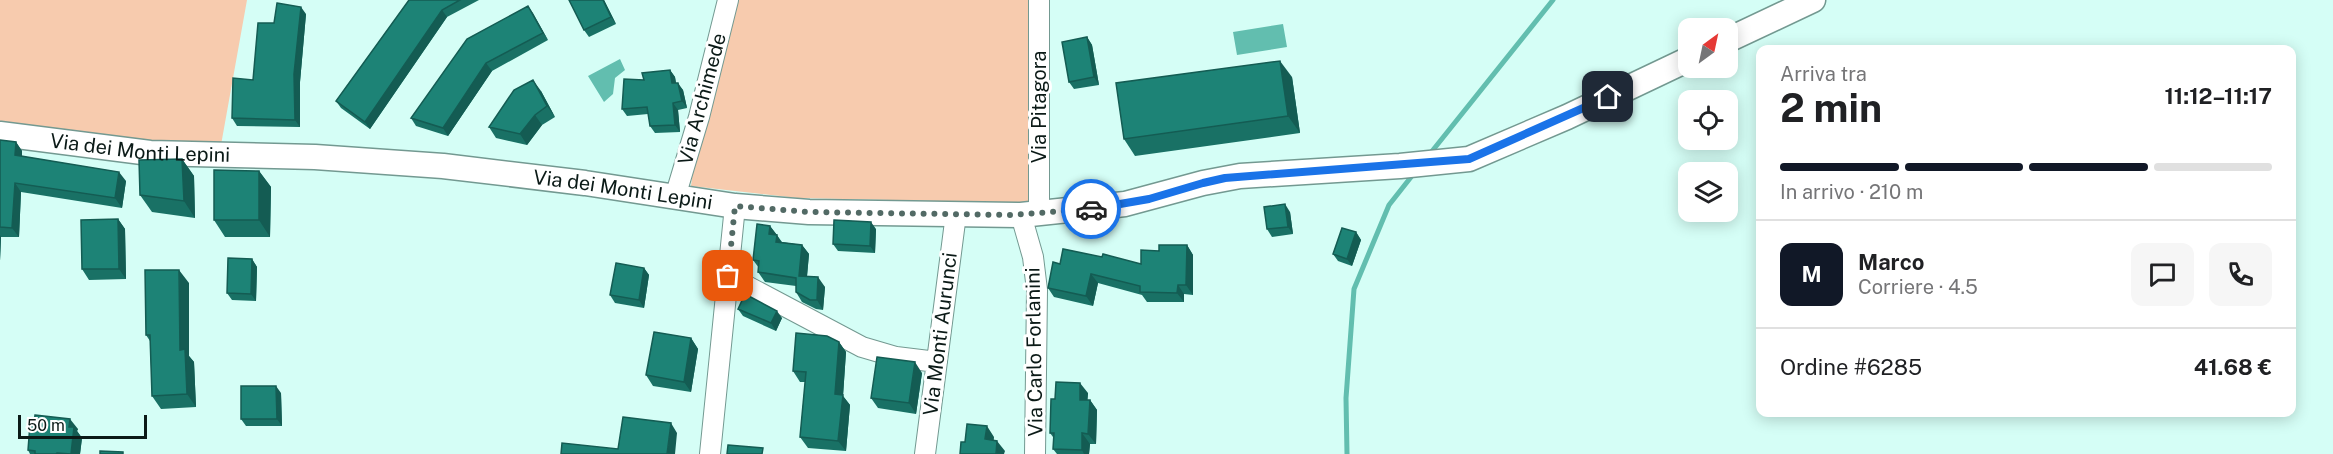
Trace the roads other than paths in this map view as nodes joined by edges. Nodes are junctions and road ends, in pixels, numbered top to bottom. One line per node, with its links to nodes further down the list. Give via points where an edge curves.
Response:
1 (728, 0): 7 (street, Via Archimede)
2 (1039, 0): 10 (street, Via Pitagora)
3 (1813, 0): 4 (street)
4 (1738, 35)
5 (1678, 64): 10 (street, Via dei Monti Lepini, via 1469,159 1240,176 1125,204)
6 (0, 134): 7 (street, Via dei Monti Lepini, via 150,153 315,157 443,166)
7 (675, 197): 8 (street, Via dei Monti Lepini)
8 (735, 206): 9 (street, Via dei Monti Lepini, via 809,212); 11 (street)
9 (956, 214): 10 (street, Via dei Monti Lepini); 12 (street, Via Monti Aurunci)
10 (1030, 215): 15 (street, Via Carlo Forlanini, via 1037,290)
11 (728, 276): 12 (street, via 862,347 896,357); 13 (street)
12 (937, 362): 14 (street, Via Monti Aurunci)
13 (710, 454)
14 (925, 454)
15 (1035, 454)

